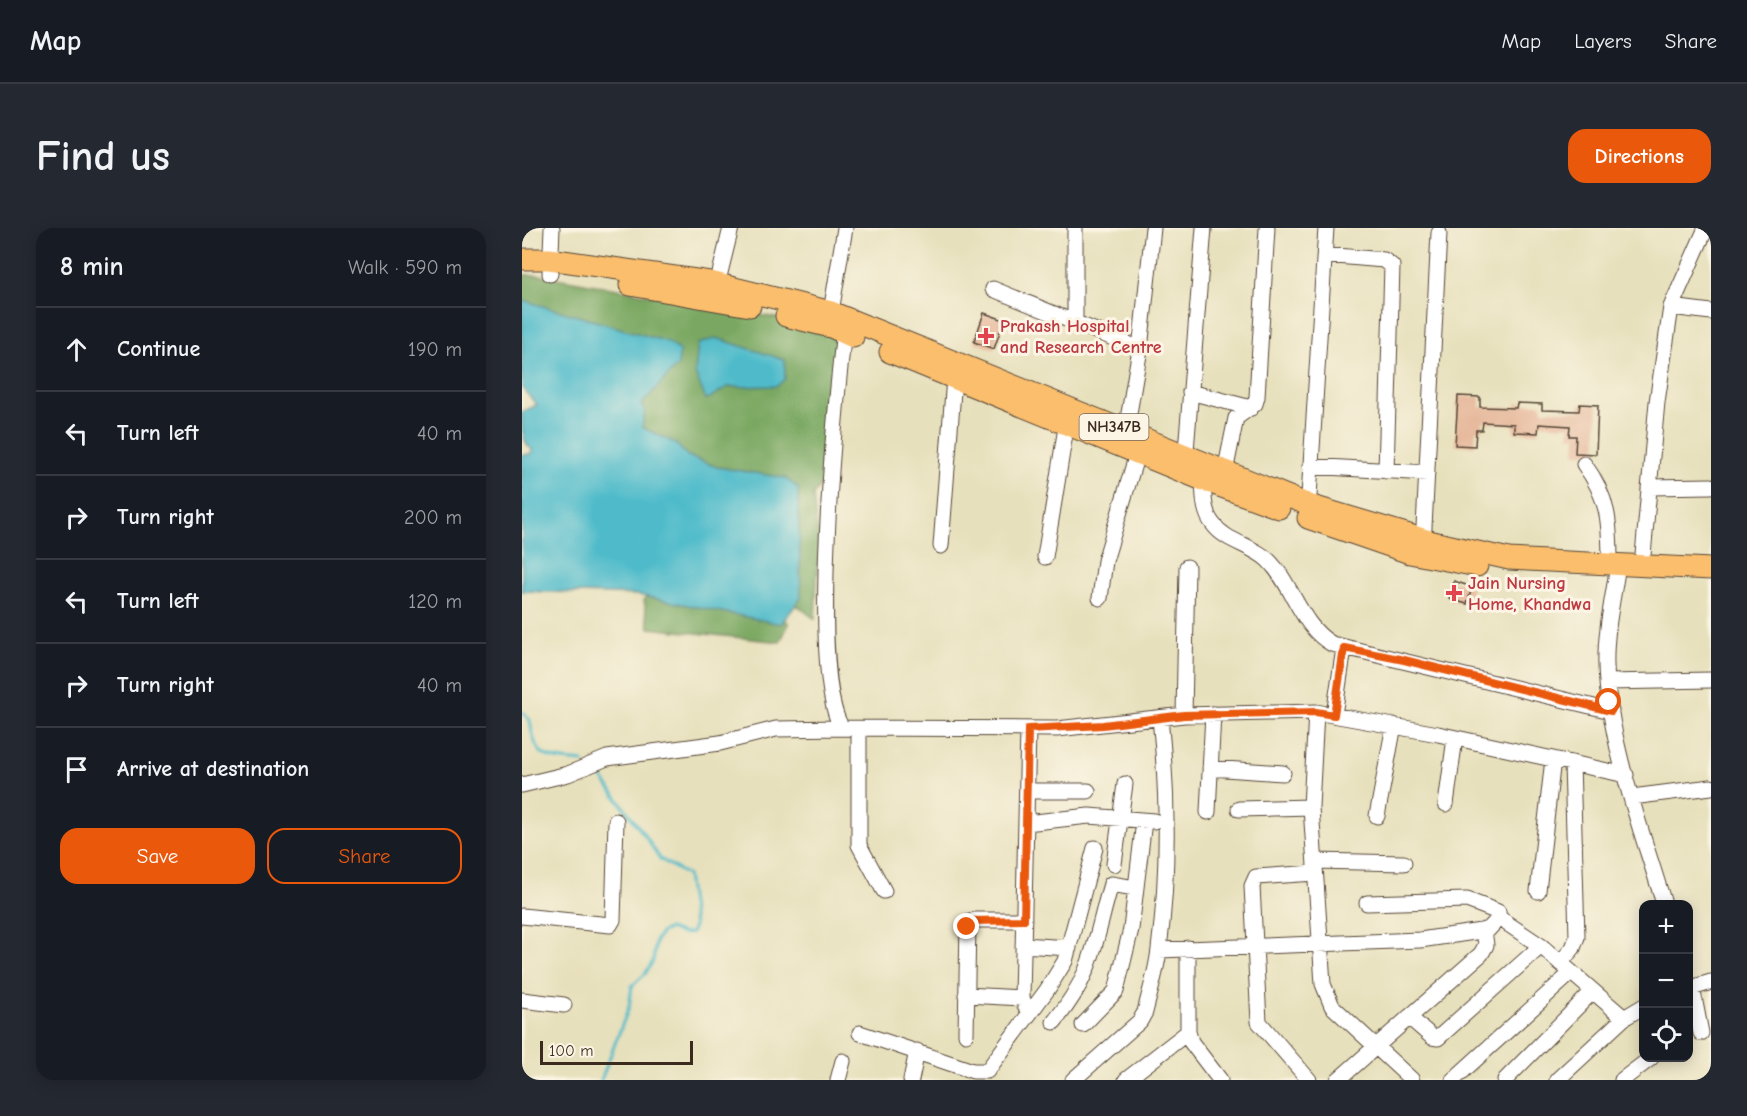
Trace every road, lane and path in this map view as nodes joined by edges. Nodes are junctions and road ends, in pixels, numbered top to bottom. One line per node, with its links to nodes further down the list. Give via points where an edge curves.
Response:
1 (552, 228): 13 (street)
2 (731, 228): 16 (street)
3 (845, 228): 19 (street)
4 (1075, 228): 20 (street)
5 (1153, 228): 21 (street)
6 (1204, 228): 23 (street)
7 (1267, 228): 24 (street, via 1257,397)
8 (1326, 228): 11 (street)
9 (1706, 228): 17 (street)
10 (1439, 233): 32 (street)
11 (1325, 255): 28 (street); 31 (street, via 1383,260 1392,266)
12 (522, 259): 13 (highway, NH347B)
13 (550, 267): 14 (highway, NH347B); 16 (highway, NH347B)
14 (522, 273)
15 (993, 289): 20 (street)
16 (715, 291): 19 (highway, NH347B)
17 (1671, 307): 18 (street); 34 (street, via 1656,402)
18 (1711, 312)
19 (840, 321): 22 (highway, NH347B); 25 (highway, NH347B); 55 (street, via 826,612 831,704)
20 (1075, 323): 21 (street)
21 (1140, 349): 26 (street)
22 (954, 378): 25 (highway, NH347B); 36 (street)
23 (1190, 392): 24 (street); 29 (street)
24 (1251, 408): 30 (street, via 1236,417)
25 (1068, 416): 26 (highway, NH347B); 38 (street)
26 (1135, 441): 29 (highway, NH347B); 44 (street, via 1105,561)
27 (1584, 464): 41 (street, via 1605,499)
28 (1310, 466): 31 (street); 35 (street)
29 (1191, 469): 30 (highway, NH347B); 35 (highway, NH347B); 45 (street, via 1213,525 1270,561 1312,627 1323,639)
30 (1225, 471): 35 (highway, NH347B)
31 (1386, 471): 32 (street)
32 (1427, 473): 37 (street)
33 (1711, 486): 34 (street)
34 (1649, 487): 39 (street)
35 (1308, 511): 37 (highway, NH347B)
36 (941, 546)
37 (1423, 548): 41 (highway, NH347B, via 1495,563)
38 (1045, 557)
39 (1642, 566): 41 (highway, NH347B); 42 (highway, NH347B)
40 (1187, 567): 51 (street)
41 (1615, 569): 43 (highway, NH347B); 47 (street, via 1607,639)
42 (1711, 569)
43 (1711, 580)
44 (1100, 598)
45 (1344, 648): 48 (street); 52 (street)
46 (1711, 680): 47 (street)
47 (1607, 682): 48 (street)
48 (1611, 711): 63 (street)
49 (1316, 712): 50 (street); 52 (street); 71 (street)
50 (1213, 714): 51 (street); 61 (street)
51 (1184, 715): 53 (street)
52 (1334, 715): 54 (street)
53 (1160, 718): 57 (street); 78 (street)
54 (1394, 726): 58 (street); 74 (street)
55 (842, 728): 56 (street); 65 (street, via 776,729 720,742 598,760 568,774)
56 (859, 729): 57 (street); 85 (street, via 859,845)
57 (1028, 729): 67 (street)
58 (1455, 738): 59 (street); 70 (street)
59 (1553, 759): 60 (street); 86 (street)
60 (1572, 763): 63 (street); 100 (street, via 1577,937)
61 (1210, 768): 62 (street); 73 (street)
62 (1283, 773)
63 (1626, 775): 69 (street)
64 (1125, 784): 75 (street)
65 (522, 785)
66 (1711, 787): 69 (street)
67 (1027, 791): 68 (street); 79 (street)
68 (1088, 791)
69 (1632, 797): 87 (street)
70 (1446, 804)
71 (1311, 807): 72 (street); 83 (street)
72 (1239, 809)
73 (1208, 812)
74 (1377, 816)
75 (1121, 818): 77 (street); 79 (street, via 1089,816); 82 (street)
76 (616, 820): 89 (street, via 610,925)
77 (1144, 821): 78 (street); 84 (street)
78 (1167, 822): 99 (street)
79 (1026, 823): 91 (street)
80 (1095, 849): 97 (street)
81 (1404, 863): 83 (street)
82 (1114, 864)
83 (1315, 867): 93 (street); 95 (street, via 1253,880)
84 (1136, 888): 113 (street, via 1111,884 1090,967 1074,998); 114 (street, via 1116,991)
85 (884, 891)
86 (1538, 891)
87 (1663, 900)
88 (1367, 903): 90 (street, via 1467,900 1498,912)
89 (522, 916)
90 (1499, 918): 92 (street, via 1492,928); 96 (street)
91 (1024, 920): 94 (street); 104 (street, via 968,923)
92 (1484, 930): 93 (street, via 1420,940); 111 (street, via 1486,945 1481,954)
93 (1320, 943): 95 (street); 119 (street, via 1327,998)
94 (1023, 945): 97 (street); 105 (street)
95 (1254, 946): 98 (street); 131 (street, via 1259,1022)
96 (1541, 946): 100 (street); 111 (street, via 1438,1038)
97 (1069, 948): 110 (street, via 1052,983)
98 (1188, 948): 99 (street); 115 (street)
99 (1159, 950): 128 (street, via 1143,1016)
100 (1566, 968): 103 (street); 133 (street)
101 (1711, 982): 102 (street)
102 (1693, 987)
103 (1593, 991): 112 (street); 134 (street)
104 (966, 995): 105 (street); 118 (street)
105 (1022, 998): 110 (street)
106 (522, 1000): 108 (street)
107 (1693, 1002): 117 (street)
108 (564, 1005)
109 (1641, 1008): 112 (street)
110 (1029, 1014): 123 (street)
111 (1409, 1017): 119 (street)
112 (1624, 1018): 125 (street)
113 (1054, 1022)
114 (1083, 1025)
115 (1188, 1032): 129 (street); 130 (street, via 1191,1042)
116 (860, 1033): 120 (street)
117 (1700, 1033)
118 (966, 1034)
119 (1375, 1046): 124 (street); 132 (street)
120 (917, 1051): 123 (street); 127 (street)
121 (843, 1061): 126 (street)
122 (1646, 1062): 135 (street)
123 (991, 1076)
124 (1404, 1078)
125 (1562, 1078)
126 (838, 1080)
127 (911, 1080)
128 (1072, 1080)
129 (1126, 1080)
130 (1220, 1080)
131 (1309, 1080)
132 (1338, 1080)
133 (1453, 1080)
134 (1504, 1080)
135 (1622, 1080)

